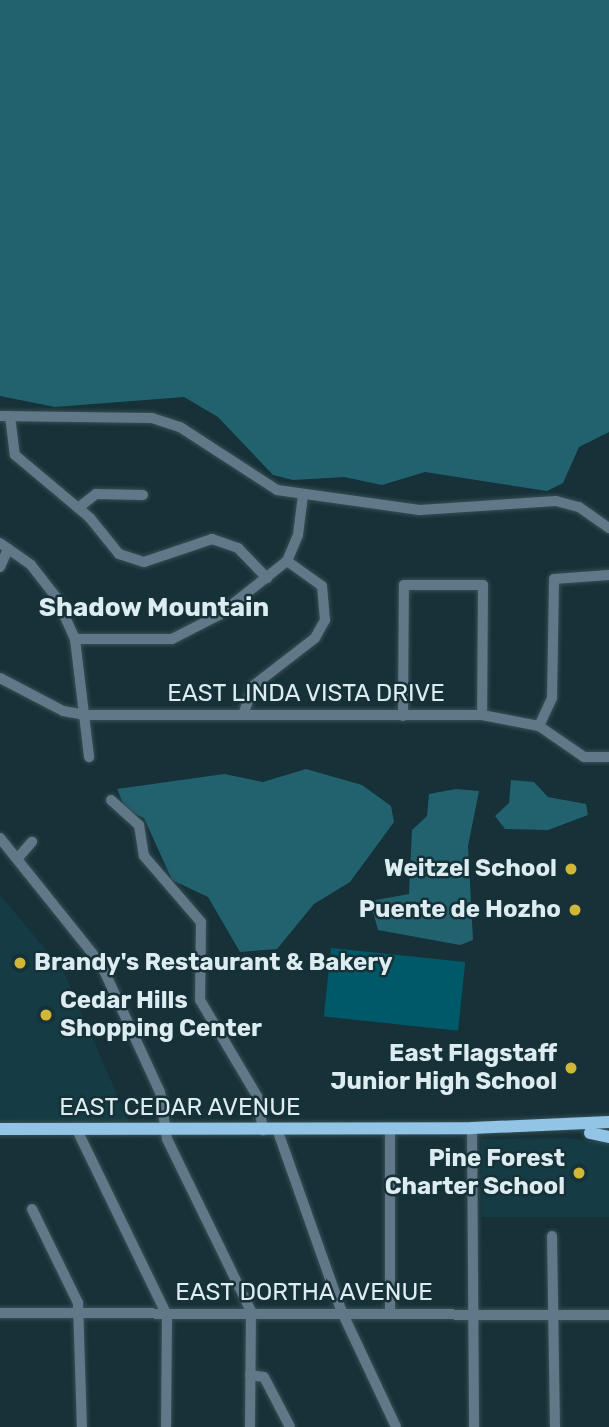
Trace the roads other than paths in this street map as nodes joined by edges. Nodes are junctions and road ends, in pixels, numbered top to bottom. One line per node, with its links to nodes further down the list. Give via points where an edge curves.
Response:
1 (5, 416): 3 (street, via 166,422 258,482); 4 (street, via 15,455)
2 (144, 495): 4 (street, via 96,494)
3 (303, 495): 5 (street, via 420,510 556,501 579,507); 7 (street, via 298,535)
4 (78, 508): 10 (street, via 130,560 212,538 238,548)
5 (609, 528)
6 (4, 546): 8 (street); 11 (street, via 31,565 56,597)
7 (287, 561): 10 (street); 14 (street, via 322,586 325,620 315,638 253,686)
8 (0, 567)
9 (609, 575): 17 (street, via 554,579 552,698)
10 (267, 578): 11 (street, via 182,636)
11 (75, 639): 13 (street)
12 (0, 678): 13 (street, EAST LINDA VISTA DRIVE, via 63,711)
13 (86, 715): 14 (street, EAST LINDA VISTA DRIVE); 18 (street)
14 (243, 715): 16 (street, EAST LINDA VISTA DRIVE)
15 (482, 715): 16 (street, EAST LINDA VISTA DRIVE); 16 (street, via 483,585 404,585); 17 (street, EAST LINDA VISTA DRIVE)
16 (403, 716)
17 (539, 726): 19 (street, EAST LINDA VISTA DRIVE, via 584,757)
18 (89, 757)
19 (609, 757)
20 (111, 800): 32 (street, via 139,825 144,856 201,922 200,1000 257,1096)
21 (0, 838): 23 (street)
22 (32, 842): 23 (street)
23 (17, 859): 29 (street, via 101,964 160,1092)
24 (609, 1122): 27 (main road, EAST CEDAR AVENUE)
25 (390, 1128): 26 (main road, EAST CEDAR AVENUE); 30 (main road, EAST CEDAR AVENUE); 40 (street)
26 (472, 1128): 27 (main road, EAST CEDAR AVENUE); 42 (street)
27 (486, 1128): 34 (main road, EAST CEDAR AVENUE)
28 (0, 1129): 31 (main road, EAST CEDAR AVENUE)
29 (167, 1129): 31 (main road, EAST CEDAR AVENUE); 32 (main road, EAST CEDAR AVENUE); 39 (street)
30 (277, 1129): 32 (main road, EAST CEDAR AVENUE); 38 (street)
31 (77, 1130): 44 (street)
32 (263, 1130)
33 (609, 1131): 34 (main road, EAST CEDAR AVENUE)
34 (590, 1133): 35 (main road)
35 (609, 1138)
36 (32, 1209): 43 (street)
37 (552, 1236): 45 (street)
38 (341, 1310): 39 (street, EAST DORTHA AVENUE); 40 (street, EAST DORTHA AVENUE); 52 (street)
39 (251, 1311): 44 (street, EAST DORTHA AVENUE); 47 (street)
40 (390, 1311): 42 (street, EAST DORTHA AVENUE)
41 (0, 1313): 43 (street, EAST DORTHA AVENUE)
42 (474, 1313): 45 (street, EAST DORTHA AVENUE); 53 (street)
43 (81, 1314): 44 (street, EAST DORTHA AVENUE); 48 (street)
44 (167, 1315): 49 (street)
45 (551, 1315): 46 (street, EAST DORTHA AVENUE); 54 (street)
46 (609, 1315)
47 (250, 1375): 50 (street); 51 (street, via 264,1377)
48 (82, 1427)
49 (166, 1427)
50 (250, 1427)
51 (290, 1427)
52 (396, 1427)
53 (474, 1427)
54 (555, 1427)

